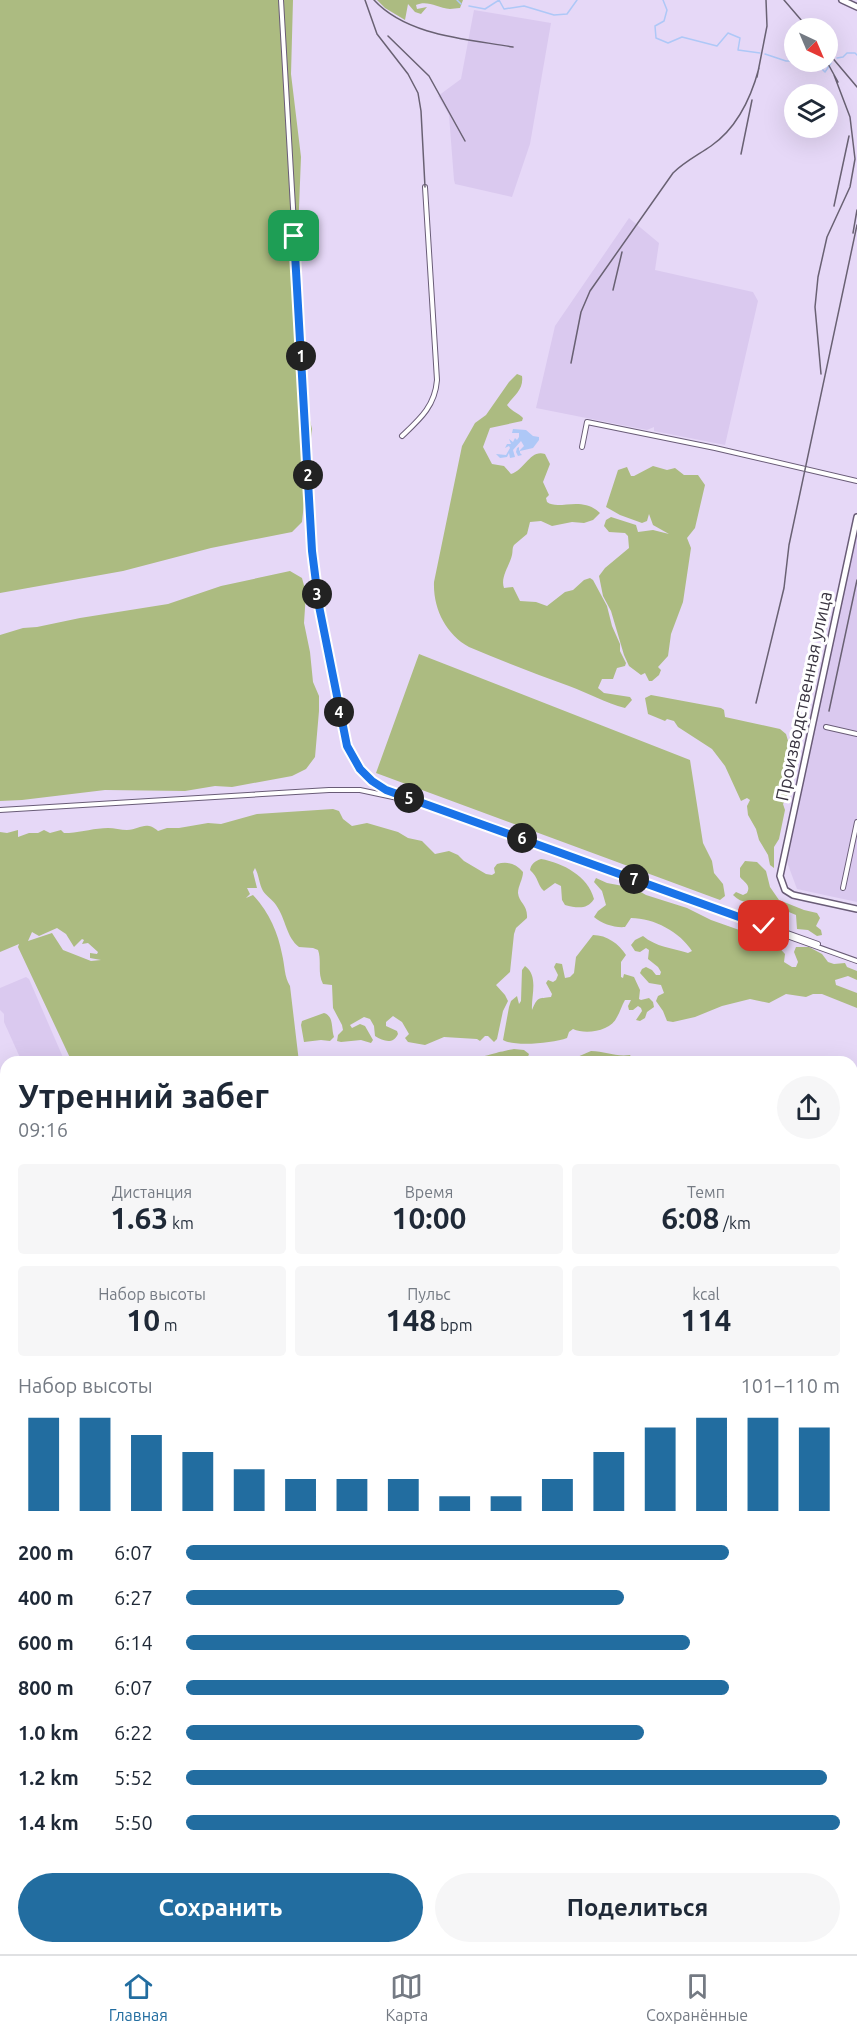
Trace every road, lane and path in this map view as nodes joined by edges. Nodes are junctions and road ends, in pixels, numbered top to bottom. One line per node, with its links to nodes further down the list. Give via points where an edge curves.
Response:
1 (281, 0): 15 (street, via 314,570 343,735 355,762 386,790)
2 (842, 0): 3 (main road)
3 (857, 7)
4 (425, 187): 5 (street, via 437,380 429,409)
5 (402, 436)
6 (582, 447): 7 (street, via 587,422)
7 (857, 481)
8 (857, 517): 14 (main road, Производственная улица, via 780,872 785,890 793,895)
9 (826, 727): 10 (street)
10 (857, 734)
11 (0, 810): 16 (street, via 329,790 369,792 407,800)
12 (857, 822): 13 (street)
13 (843, 888)
14 (857, 909)
15 (747, 919): 16 (street); 17 (street)
16 (787, 937): 18 (street)
17 (818, 944)
18 (857, 961)

